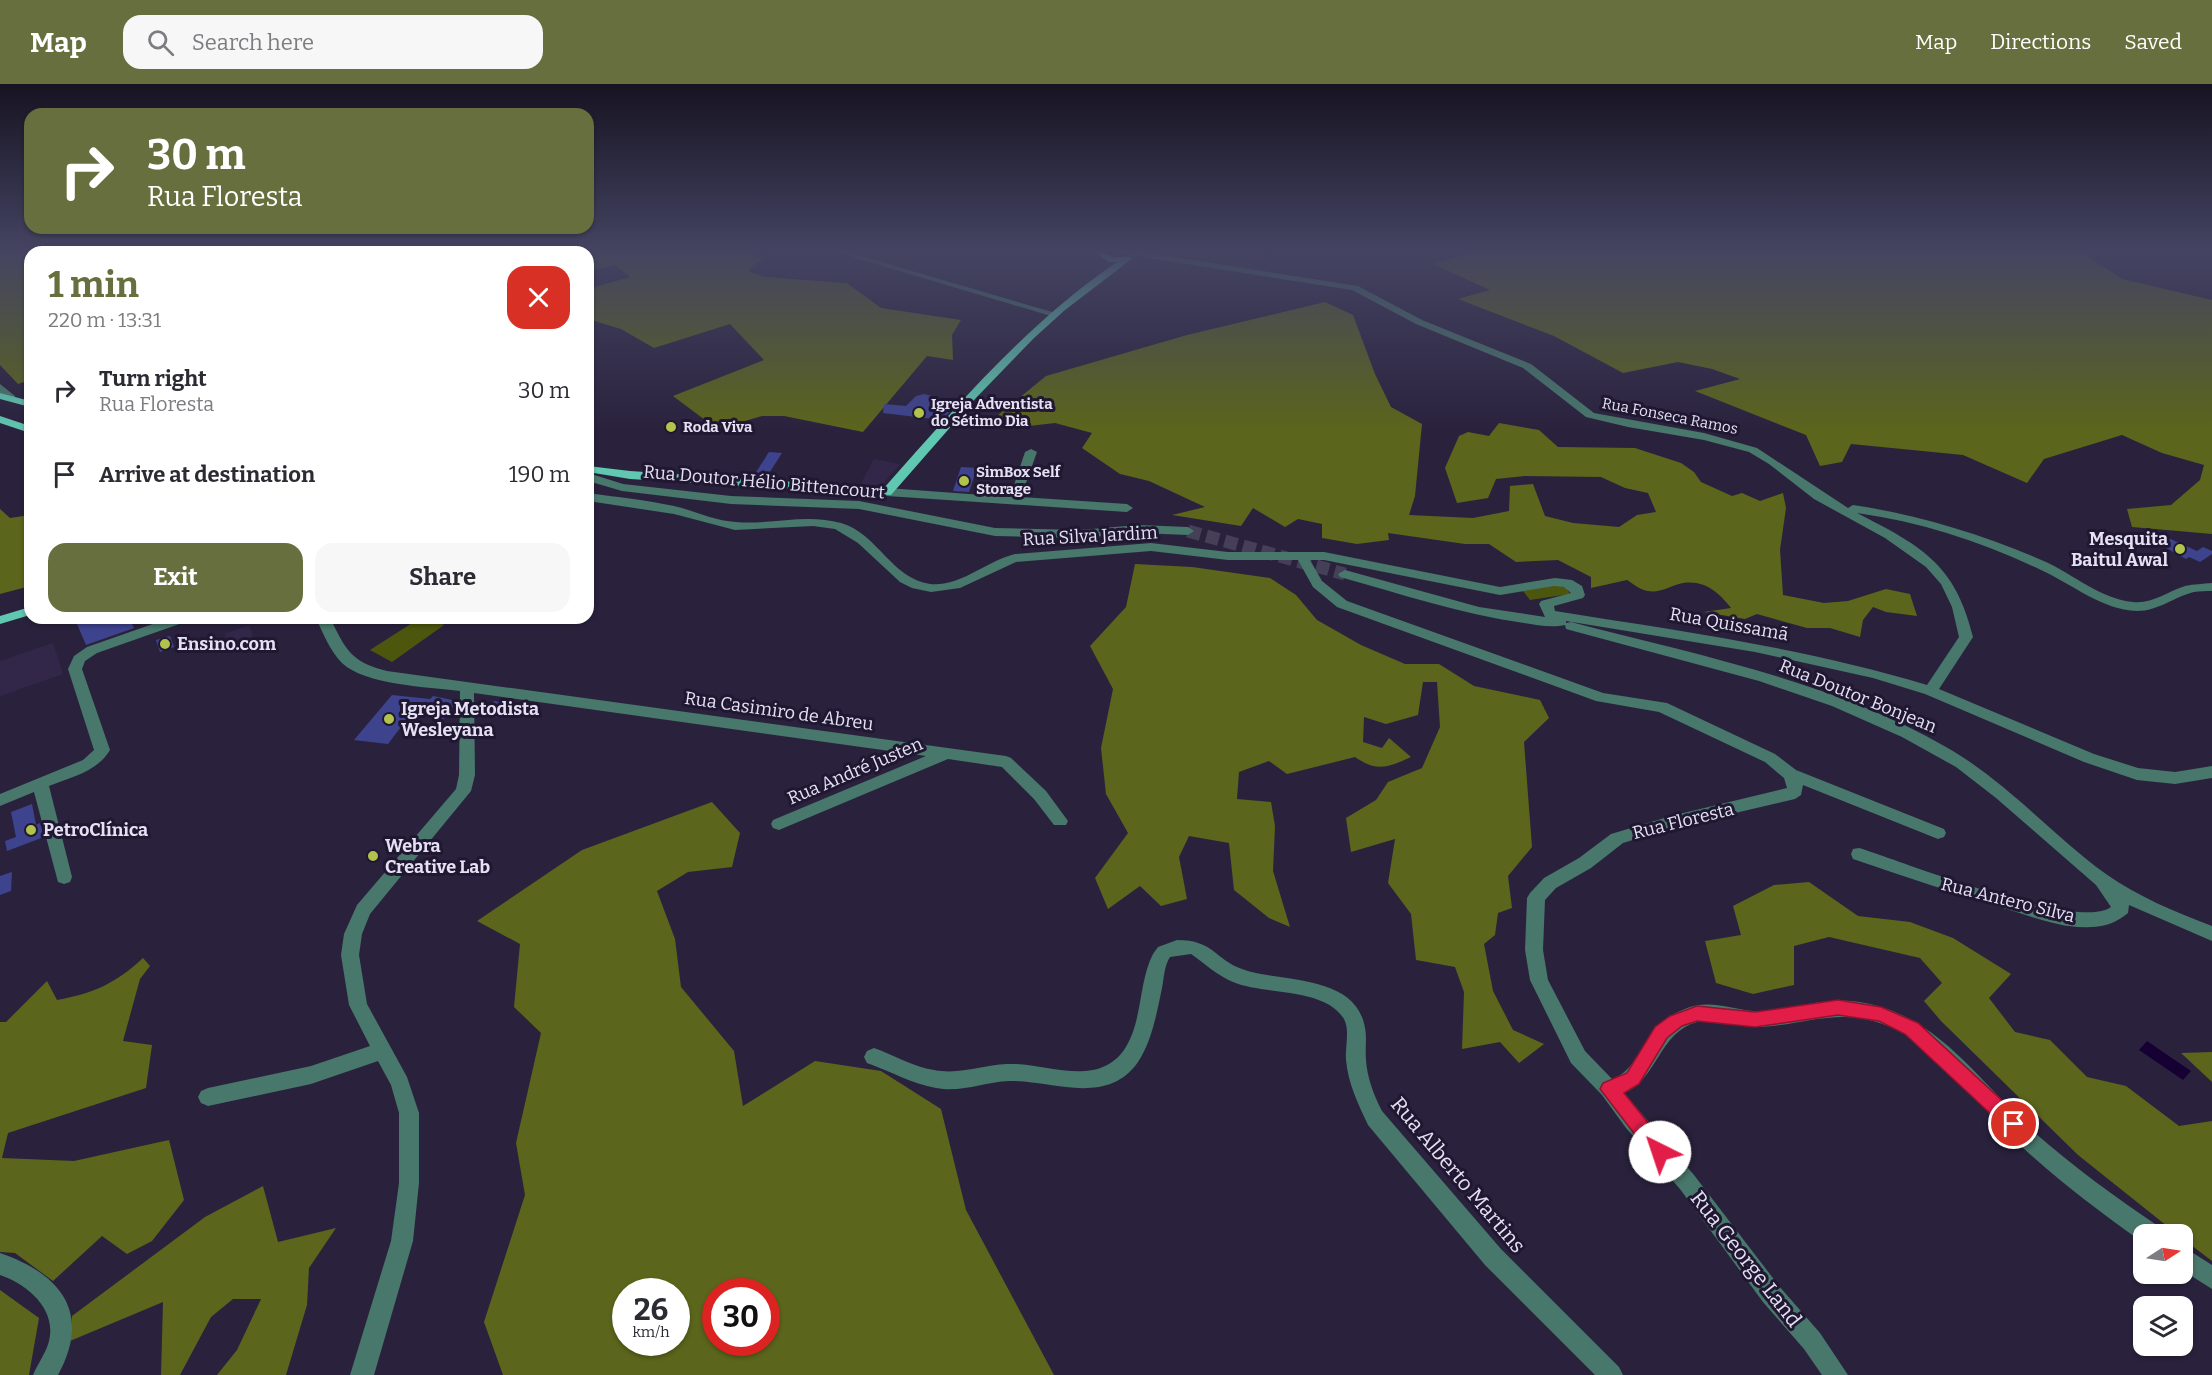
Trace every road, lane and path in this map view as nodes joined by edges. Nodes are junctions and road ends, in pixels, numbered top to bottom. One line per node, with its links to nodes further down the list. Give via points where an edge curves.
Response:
1 (1045, 311): 4 (street)
2 (1058, 311): 4 (main road)
3 (1400, 311): 17 (street, Rua Fonseca Ramos, via 1543,375 1590,415 1755,450)
4 (1054, 314): 13 (main road)
5 (0, 387): 6 (street)
6 (5, 397): 7 (main road)
7 (24, 402)
8 (0, 419): 9 (main road)
9 (24, 428)
10 (1031, 452): 15 (street)
11 (594, 470): 13 (main road)
12 (594, 479): 18 (street, Rua Doutor Hélio Bittencourt, via 622,487 730,500 859,505 995,532 1080,534 1138,528)
13 (887, 492): 15 (street)
14 (594, 498): 19 (street, Rua Silva Jardim, via 676,510 722,525 839,526 858,537 899,577 930,589 960,585 1008,560 1096,550 1151,547 1228,556)
15 (1014, 501): 16 (street)
16 (1128, 508)
17 (1841, 508): 21 (street, via 1905,517 1978,540 2028,559 2109,601 2129,606 2158,605 2188,589); 28 (street, Rua Fonseca Ramos, via 1926,557 1956,599 1966,637)
18 (1188, 531)
19 (1303, 557): 23 (street, via 1345,559 1500,591 1567,583 1577,589 1578,595 1546,604); 31 (street, via 1310,577 1323,592 1342,604 1600,698 1662,707 1770,758)
20 (1345, 574): 23 (street, via 1528,621)
21 (2212, 587)
22 (24, 613): 24 (main road)
23 (1555, 618): 28 (street, Rua Quissamã, via 1755,646); 39 (street, Rua Doutor Bonjean, via 1792,688 1908,734 1940,750 2005,796)
24 (0, 620)
25 (166, 624): 32 (street, via 92,650 79,659 75,669 102,750 88,764)
26 (327, 624): 27 (street, Rua Casimiro de Abreu, via 344,659 358,669)
27 (467, 688): 29 (street, Rua Casimiro de Abreu); 41 (street, via 467,775 463,791 363,910 353,934 350,955 358,1005)
28 (1930, 691): 30 (street, Rua Quissamã, via 2137,774 2175,778)
29 (946, 754): 34 (street, Rua Casimiro de Abreu, via 1006,762 1041,795); 35 (street, Rua André Justen)
30 (2212, 772)
31 (1790, 774): 36 (street); 43 (street, Rua Floresta, via 1795,791 1789,795 1617,838 1550,883 1536,898 1534,951 1539,980 1578,1057)
32 (40, 783): 33 (street); 38 (street)
33 (0, 800)
34 (1060, 821)
35 (779, 824)
36 (1938, 832)
37 (1859, 854): 39 (street, Rua Antero Silva, via 1976,894 2053,915 2088,920 2113,916 2122,908)
38 (64, 878)
39 (2100, 879): 40 (street, Rua Doutor Bonjean)
40 (2212, 934)
41 (381, 1051): 44 (street, via 311,1075); 50 (street, via 400,1083 409,1113 409,1183 402,1241)
42 (873, 1057): 51 (street, Rua Alberto Martins, via 923,1077 942,1080 970,1080 998,1073 1082,1081 1109,1074 1127,1062 1133,1051 1142,1032 1159,959 1164,952 1177,947 1194,947 1237,976 1308,988 1341,1003 1351,1014 1365,1099 1385,1132 1493,1257)
43 (1609, 1089): 45 (street, via 1633,1078 1661,1033 1676,1021 1697,1013 1755,1019 1838,1007 1881,1014 1911,1028 2026,1137); 52 (street, Rua George Land, via 1687,1182)
44 (208, 1097)
45 (2137, 1224)
46 (0, 1264): 49 (street, via 26,1276 40,1288 53,1303 62,1323 60,1344)
47 (2193, 1265): 48 (street)
48 (2212, 1278)
49 (45, 1375)
50 (362, 1375)
51 (1611, 1375)
52 (1836, 1375)

